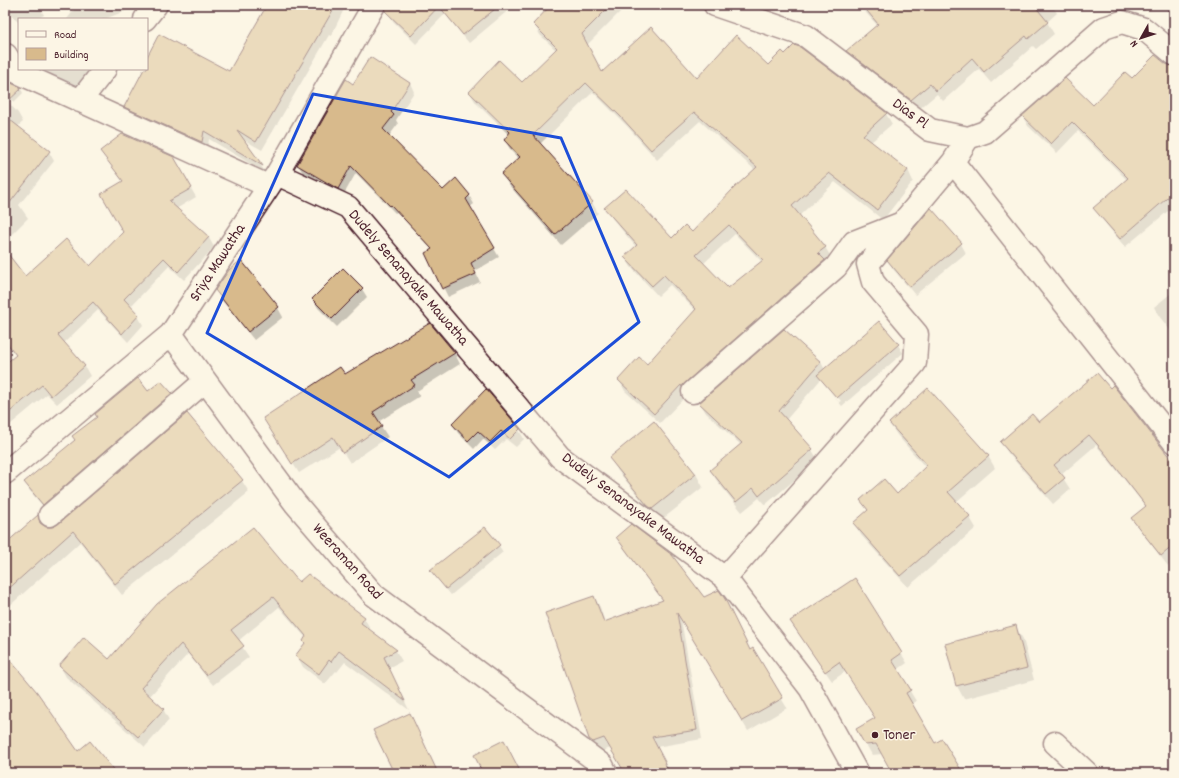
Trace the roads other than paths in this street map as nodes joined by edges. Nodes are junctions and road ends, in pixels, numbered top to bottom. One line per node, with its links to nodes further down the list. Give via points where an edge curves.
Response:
1 (156, 5): 4 (street)
2 (374, 5): 11 (street, Sriya Mawatha)
3 (715, 5): 9 (street, Dias Pl, via 806,36 930,130)
4 (146, 18)
5 (1174, 54): 9 (street, via 1144,29 1122,22 1104,28 986,132)
6 (5, 56): 8 (street, Dudely Senanayake Mawatha, via 17,72)
7 (104, 70): 8 (street)
8 (80, 101): 11 (street, Dudely Senanayake Mawatha)
9 (968, 138): 10 (street)
10 (953, 162): 12 (street); 16 (street)
11 (272, 180): 13 (street, Sriya Mawatha); 19 (street, Dudely Senanayake Mawatha, via 348,207 560,457)
12 (902, 223): 15 (street, via 854,242 836,268); 19 (street, via 868,264 873,282 917,334 915,363)
13 (171, 334): 14 (street, Weeraman Road); 17 (street, Sriya Mawatha)
14 (205, 381): 18 (street); 22 (street, Weeraman Road, via 294,503 374,595 602,765)
15 (693, 392)
16 (1174, 442)
17 (5, 473)
18 (50, 515)
19 (725, 578): 21 (street, Dudely Senanayake Mawatha, via 810,688)
20 (1055, 744): 23 (street)
21 (854, 772)
22 (606, 773)
23 (1087, 773)

